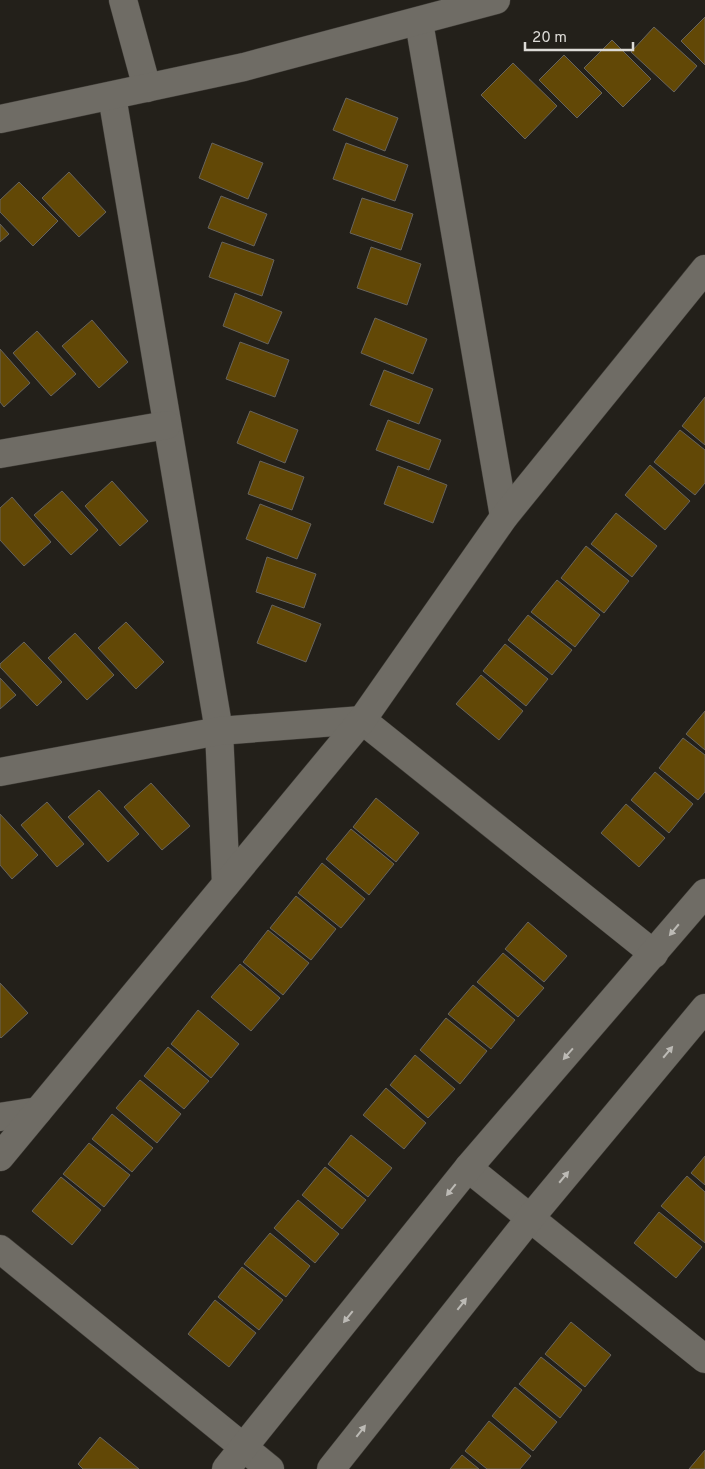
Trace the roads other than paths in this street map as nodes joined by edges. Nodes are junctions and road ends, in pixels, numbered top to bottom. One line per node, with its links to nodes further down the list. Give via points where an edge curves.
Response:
1 (123, 0): 4 (street)
2 (496, 0): 3 (street)
3 (419, 22): 4 (street, via 244,68); 10 (street)
4 (147, 88): 5 (street)
5 (112, 96): 6 (street); 8 (street)
6 (0, 119)
7 (705, 269): 10 (street)
8 (167, 425): 9 (street); 12 (street)
9 (0, 454)
10 (504, 517): 11 (street)
11 (362, 720): 12 (street); 14 (street); 16 (street)
12 (219, 731): 13 (street); 14 (street)
13 (0, 772)
14 (226, 884): 18 (street)
15 (705, 893): 16 (street, one-way to 16)
16 (654, 954): 21 (street, one-way to 21)
17 (705, 1008): 22 (street, one-way to 17)
18 (38, 1111): 19 (street); 20 (street)
19 (0, 1117)
20 (0, 1157)
21 (468, 1168): 22 (street); 25 (street, one-way to 25)
22 (531, 1217): 24 (street); 28 (street, one-way to 22)
23 (0, 1248): 25 (street)
24 (705, 1359)
25 (243, 1447): 26 (street); 27 (street)
26 (226, 1469)
27 (270, 1469)
28 (331, 1469)

